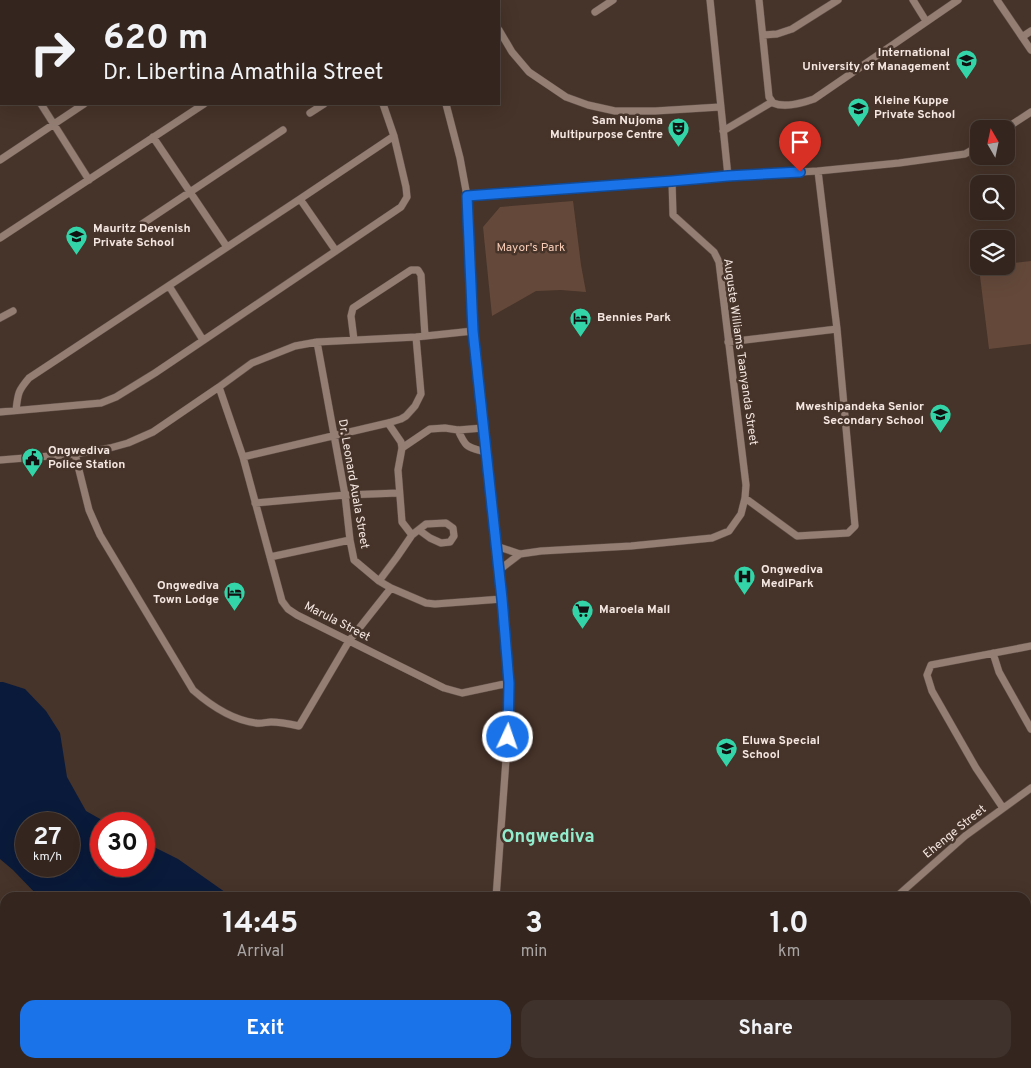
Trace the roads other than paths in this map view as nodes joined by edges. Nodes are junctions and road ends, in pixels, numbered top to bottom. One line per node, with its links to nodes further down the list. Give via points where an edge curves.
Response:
1 (612, 0): 8 (street)
2 (710, 0): 22 (street)
3 (760, 0): 12 (street)
4 (838, 0): 12 (street, via 792,28)
5 (913, 0): 9 (street)
6 (958, 0): 9 (street)
7 (997, 0): 13 (street)
8 (595, 12)
9 (926, 21): 15 (street, via 814,99 781,105)
10 (1031, 31): 13 (street)
11 (500, 32): 22 (street, via 529,72 566,97 588,105 615,111)
12 (763, 36): 15 (street)
13 (1022, 37): 14 (street)
14 (1031, 50)
15 (772, 102): 28 (street)
16 (42, 105): 26 (street)
17 (82, 105): 26 (street)
18 (202, 105): 30 (street)
19 (322, 105): 24 (street)
20 (383, 105): 29 (street)
21 (446, 105): 38 (street)
22 (720, 107): 28 (street)
23 (1031, 112): 25 (street)
24 (310, 113)
25 (1015, 122)
26 (54, 124): 32 (street); 35 (street)
27 (283, 130): 37 (street)
28 (723, 132): 34 (street)
29 (394, 136): 39 (street); 43 (street, via 406,187 401,207)
30 (153, 137): 35 (street); 37 (street)
31 (970, 152): 33 (street)
32 (0, 160)
33 (818, 171): 34 (street); 47 (street)
34 (728, 176): 36 (street)
35 (90, 180): 41 (street)
36 (672, 181): 38 (street); 54 (street, Auguste Williams Taanyanda Street, via 673,216 718,258)
37 (190, 192): 40 (street); 42 (street)
38 (467, 196): 48 (street)
39 (300, 199): 42 (street); 43 (street)
40 (142, 224)
41 (0, 238)
42 (227, 247): 44 (street)
43 (336, 251): 51 (street)
44 (169, 286): 51 (street); 56 (street, via 29,378 21,388)
45 (12, 311): 46 (street)
46 (0, 318)
47 (837, 329): 54 (street); 69 (street, via 855,526 848,533 797,536)
48 (473, 331): 49 (street); 59 (street)
49 (425, 336): 50 (street); 52 (street, via 421,275 418,270 411,270 353,308)
50 (416, 337): 52 (street); 58 (street, via 421,394 406,416)
51 (203, 340): 56 (street, via 155,373 101,403)
52 (354, 340): 53 (street)
53 (317, 342): 55 (street, via 295,346 252,363); 61 (street, Dr. Leonard Auala Street)
54 (728, 342): 69 (street, Auguste Williams Taanyanda Street)
55 (219, 387): 64 (street, via 153,432 128,443); 65 (street, Marula Street)
56 (16, 410): 57 (street)
57 (0, 412)
58 (388, 423): 61 (street); 62 (street)
59 (482, 428): 60 (street); 63 (street)
60 (458, 430): 62 (street, via 430,430); 63 (street, via 464,443)
61 (333, 435): 65 (street); 68 (street, Dr. Leonard Auala Street)
62 (402, 448): 67 (street, via 398,470)
63 (485, 452): 74 (street)
64 (75, 454): 66 (street); 81 (street, via 100,535 193,690 206,702 257,724 271,722 299,726)
65 (242, 457): 70 (street, Marula Street)
66 (0, 460)
67 (399, 493): 68 (street); 72 (street, via 402,522)
68 (345, 495): 70 (street); 73 (street, Dr. Leonard Auala Street)
69 (745, 498): 75 (street, Auguste Williams Taanyanda Street, via 741,514 729,531 712,538)
70 (255, 503): 76 (street, Marula Street)
71 (419, 530): 71 (street, via 426,524 446,523 454,528 454,536 450,542 441,543); 72 (street)
72 (412, 535): 78 (street)
73 (350, 540): 76 (street); 78 (street, Dr. Leonard Auala Street, via 354,560)
74 (496, 546): 75 (street); 77 (street)
75 (520, 554): 77 (street)
76 (270, 557): 81 (street, Marula Street, via 282,600 288,609)
77 (498, 570): 80 (street)
78 (379, 581): 79 (street, Dr. Leonard Auala Street)
79 (391, 588): 80 (street, Dr. Leonard Auala Street, via 435,604); 81 (street)
80 (502, 599): 84 (street)
81 (349, 641): 84 (street, Marula Street, via 444,688 462,693)
82 (1031, 646): 83 (street)
83 (992, 653): 85 (street); 87 (street, via 931,666 927,675 932,691 966,751)
84 (509, 683): 88 (street)
85 (1031, 729)
86 (1031, 788): 87 (street, Ehenge Street)
87 (1003, 808): 89 (street, Ehenge Street, via 965,836)
88 (496, 892)
89 (902, 892)

